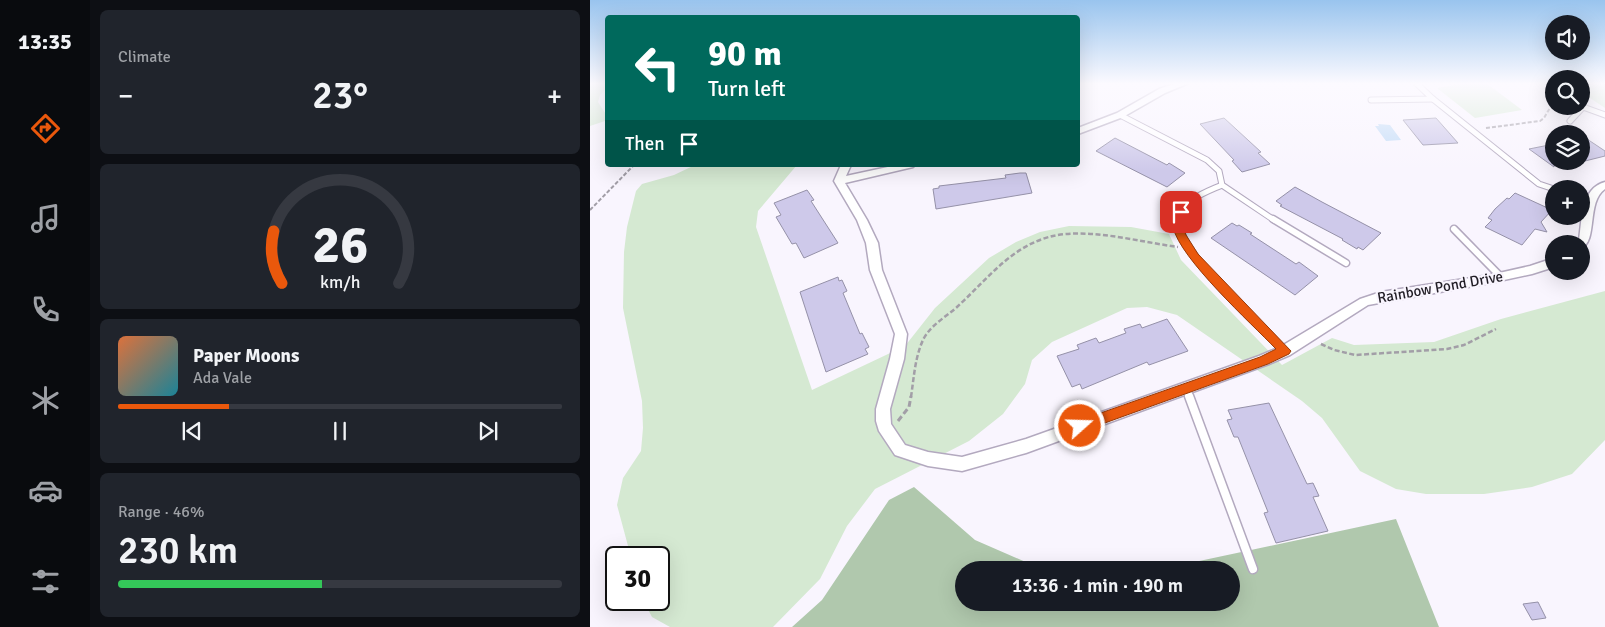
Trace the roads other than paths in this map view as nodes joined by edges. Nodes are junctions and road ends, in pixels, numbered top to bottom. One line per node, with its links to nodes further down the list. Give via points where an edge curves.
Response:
1 (1125, 112): 4 (street)
2 (1450, 112): 12 (lane)
3 (1578, 112): 5 (lane)
4 (1120, 115): 6 (street); 10 (lane, via 1207,160 1219,171)
5 (1570, 121)
6 (1080, 130)
7 (845, 167): 9 (street)
8 (901, 167): 9 (street)
9 (839, 181): 19 (street, Rainbow Pond Drive, via 872,243 876,270 901,334 883,409 886,430 900,450 928,459 962,464 1026,446)
10 (1222, 185): 15 (lane, via 1276,222); 18 (lane, via 1184,207 1177,225 1189,249 1207,271)
11 (1605, 185): 13 (street)
12 (1545, 186)
13 (1590, 196)
14 (1454, 229): 17 (lane)
15 (1346, 263)
16 (1545, 265): 17 (street, Rainbow Pond Drive)
17 (1501, 277): 18 (street, Rainbow Pond Drive, via 1364,302)
18 (1285, 351): 19 (street, Rainbow Pond Drive)
19 (1186, 388): 20 (lane)
20 (1253, 568)

